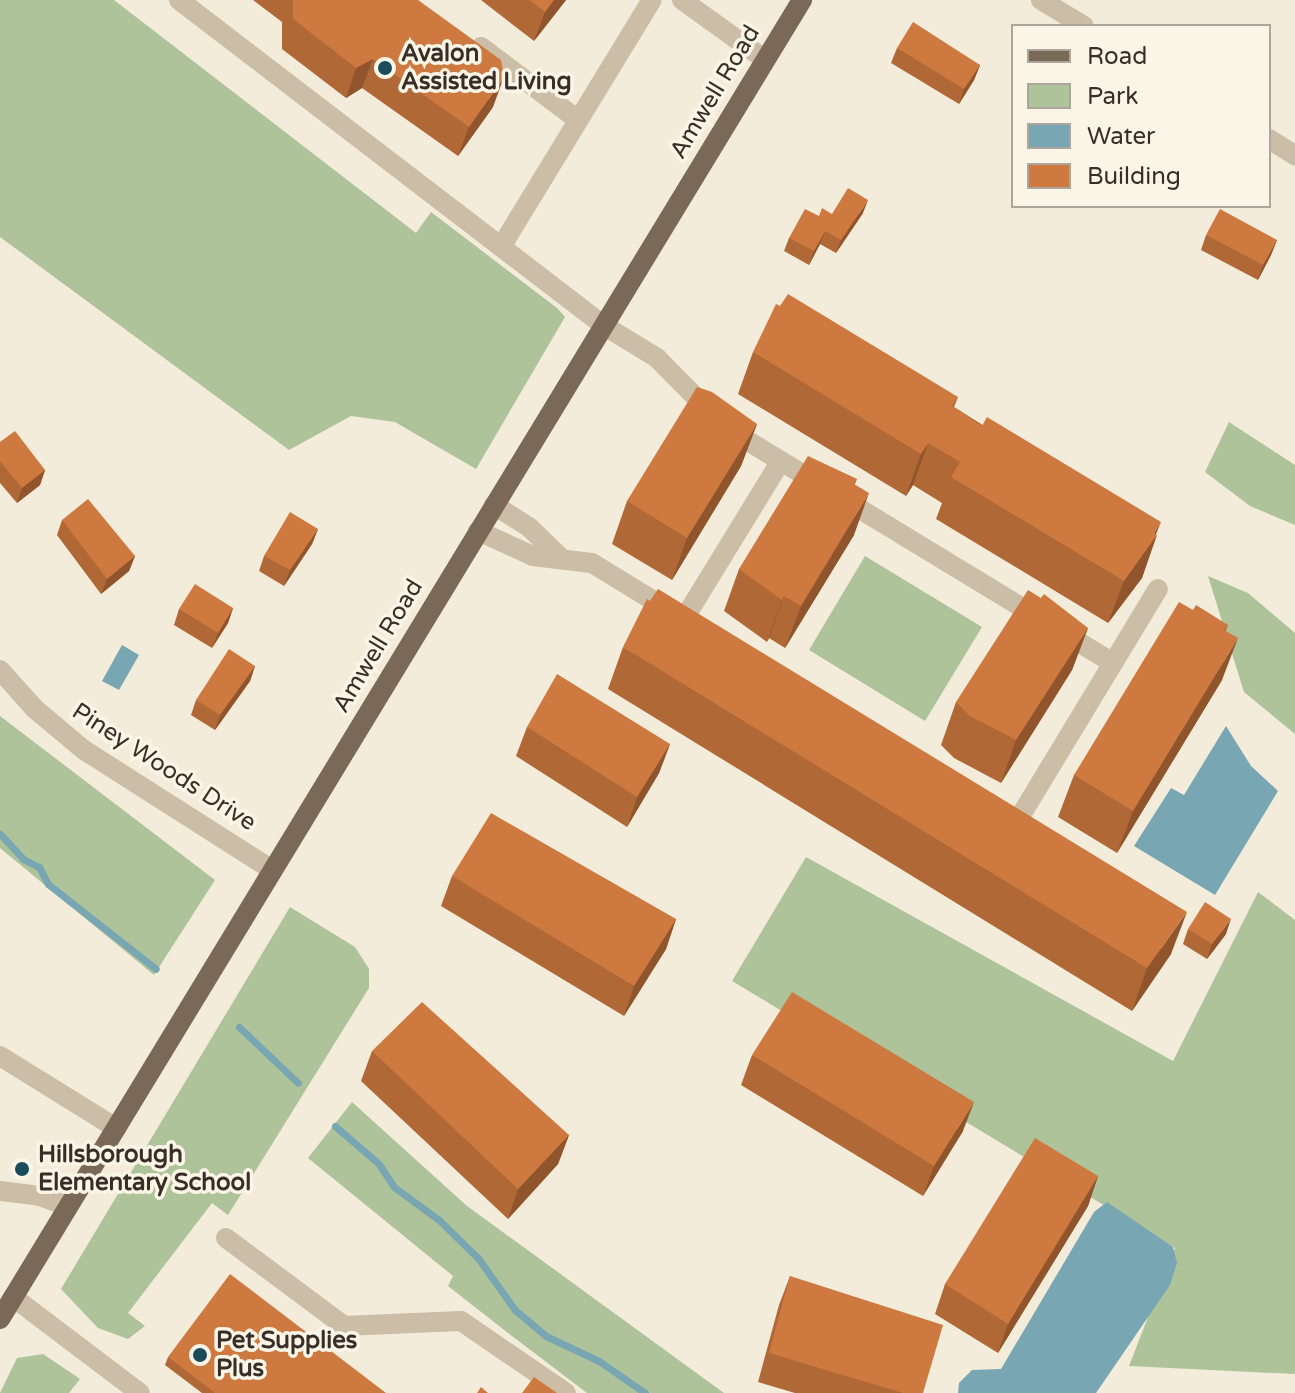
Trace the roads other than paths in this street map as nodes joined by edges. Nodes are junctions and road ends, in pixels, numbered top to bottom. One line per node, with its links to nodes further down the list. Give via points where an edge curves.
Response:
1 (179, 0): 12 (street)
2 (652, 0): 9 (street)
3 (682, 0): 8 (street)
4 (802, 0): 8 (main road, Amwell Road)
5 (1041, 0): 6 (street)
6 (1081, 24)
7 (466, 36): 9 (street)
8 (764, 59): 13 (main road, Amwell Road)
9 (578, 120): 12 (street)
10 (1271, 140): 11 (street)
11 (1295, 155)
12 (501, 247): 13 (street)
13 (603, 325): 14 (street, via 669,368 725,427); 15 (main road, Amwell Road)
14 (781, 461): 17 (street, via 691,623 592,563); 19 (street)
15 (494, 505): 16 (main road, Amwell Road); 17 (street, via 529,527)
16 (478, 531): 17 (street, via 533,556); 22 (main road, Amwell Road)
17 (559, 556)
18 (1158, 589): 19 (street)
19 (1113, 663): 21 (street)
20 (0, 670): 22 (street, Piney Woods Drive, via 35,709 84,750)
21 (1018, 820)
22 (271, 869): 24 (main road, Amwell Road)
23 (0, 1056): 24 (street)
24 (116, 1128): 26 (main road, Amwell Road)
25 (0, 1191): 26 (street)
26 (68, 1206): 28 (main road, Amwell Road)
27 (226, 1238): 31 (street, via 344,1326 461,1321)
28 (13, 1297): 29 (main road, Amwell Road); 30 (street)
29 (0, 1319)
30 (140, 1393)
31 (566, 1393)

